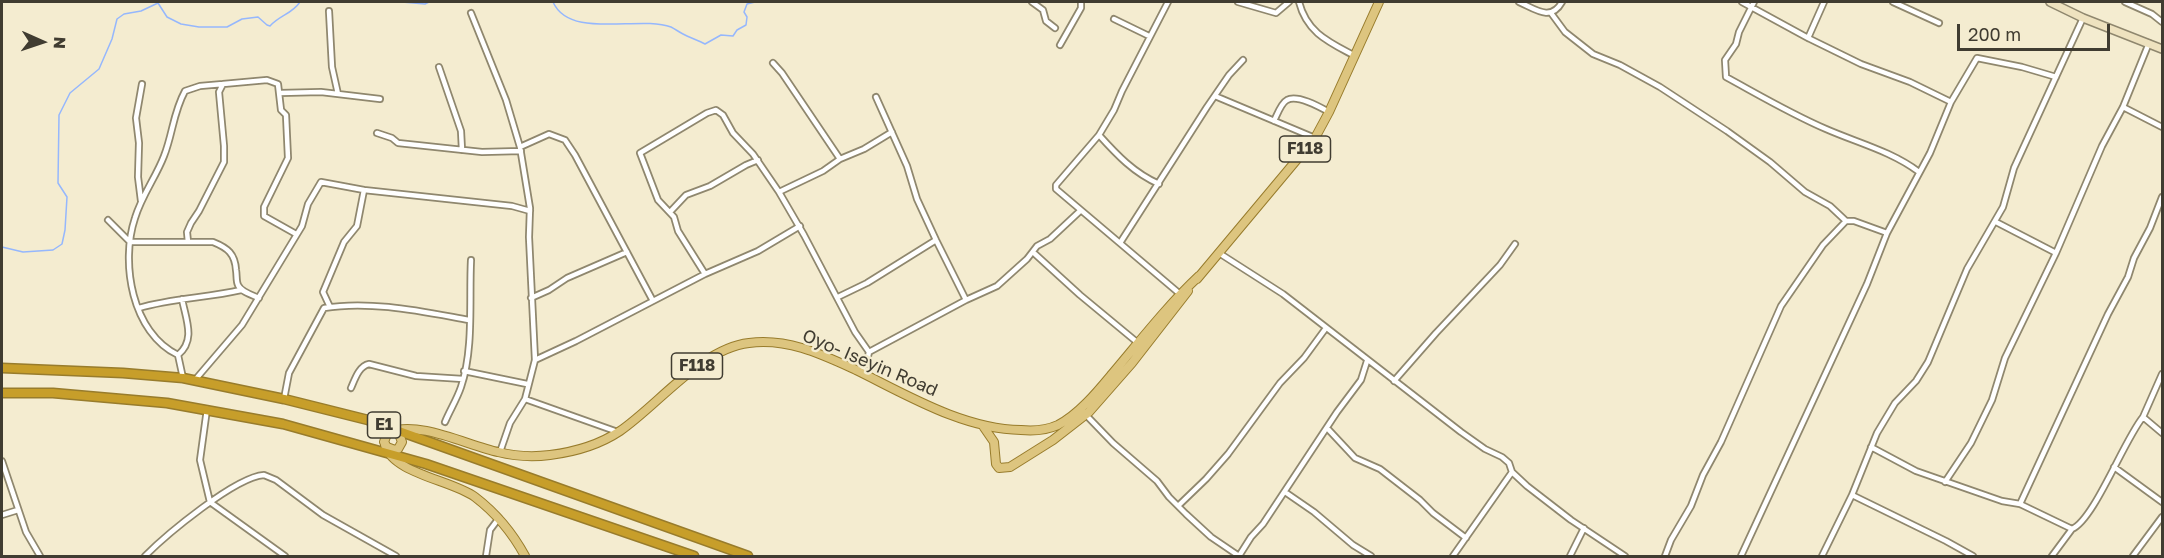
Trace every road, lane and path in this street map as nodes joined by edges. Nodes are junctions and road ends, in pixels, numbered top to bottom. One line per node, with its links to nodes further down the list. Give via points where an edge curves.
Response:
1 (1032, 2): 23 (street, via 1043,10 1046,21)
2 (1081, 2): 27 (street)
3 (1168, 2): 24 (street)
4 (1238, 2): 5 (street, via 1276,13)
5 (1289, 2)
6 (1299, 2): 29 (street, via 1315,32)
7 (1379, 2): 29 (main road, Oyo- Iseyin Road / F118)
8 (1520, 2): 17 (street, via 1541,13)
9 (1562, 2): 17 (street)
10 (1742, 2): 15 (street)
11 (1824, 2): 25 (street)
12 (1893, 2): 22 (street)
13 (2050, 2): 19 (street)
14 (2125, 2): 21 (street)
15 (1753, 4): 25 (street); 54 (street, via 1725,60 1726,77 1786,111 1896,156)
16 (329, 11): 37 (street, via 332,67)
17 (1551, 13): 64 (street, via 1565,32 1593,54 1660,87 1727,131)
18 (471, 14): 50 (street)
19 (2084, 18): 26 (street); 33 (street)
20 (1114, 19): 24 (street)
21 (2163, 22)
22 (1939, 23)
23 (1054, 28)
24 (1149, 36): 48 (street)
25 (1808, 38): 41 (street)
26 (2149, 44): 28 (street); 42 (street)
27 (1060, 45)
28 (2163, 49)
29 (1355, 56): 43 (main road, Oyo- Iseyin Road / F118)
30 (1243, 60): 38 (street)
31 (773, 63): 52 (street)
32 (439, 68): 51 (street, via 461,130)
33 (2056, 76): 41 (street, via 1977,58); 65 (street, via 2014,168)
34 (142, 84): 59 (street, via 136,118)
35 (223, 84): 36 (street, via 267,80 278,84); 59 (street, via 185,91 177,105 164,156); 71 (street, via 219,92 224,162 191,223)
36 (280, 93): 37 (street); 68 (street, via 281,110 286,116 288,158 264,207 264,216)
37 (338, 94): 40 (street)
38 (1215, 96): 44 (street); 55 (street)
39 (876, 97): 46 (street)
40 (380, 99)
41 (1951, 102): 54 (street)
42 (2123, 108): 45 (street); 76 (street, via 2089,173)
43 (1329, 112): 44 (street, via 1290,98); 49 (main road, Oyo- Iseyin Road / F118)
44 (1274, 121): 49 (street)
45 (2163, 126)
46 (892, 132): 52 (street); 69 (street)
47 (376, 133): 51 (street, via 398,143)
48 (1099, 135): 55 (street, via 1119,157); 61 (street, via 1056,185)
49 (1315, 138): 75 (main road, Oyo- Iseyin Road / F118)
50 (521, 149): 51 (street); 60 (street); 74 (street, via 549,134 565,140)
51 (462, 150)
52 (840, 159): 57 (street)
53 (758, 160): 57 (street); 62 (street, via 686,195); 62 (street, via 716,110 643,150 640,157 658,200)
54 (1919, 172): 67 (street)
55 (1159, 184): 72 (street)
56 (364, 190): 60 (street); 68 (street, via 321,182); 89 (street, via 357,226 344,242 323,292)
57 (779, 192): 66 (street)
58 (2163, 197): 130 (street)
59 (141, 201): 70 (street)
60 (530, 211): 85 (street)
61 (1080, 211): 72 (street); 87 (street, via 1050,239 1036,246 997,286)
62 (670, 212): 79 (street)
63 (108, 220): 70 (street)
64 (1846, 221): 67 (street); 155 (street, via 1823,245 1781,306)
65 (1996, 222): 76 (street); 120 (street, via 1967,269 1921,375 1895,403)
66 (800, 226): 79 (street, via 758,251); 83 (street)
67 (1887, 233): 156 (street)
68 (296, 234): 84 (street)
69 (936, 240): 83 (street); 87 (street)
70 (130, 242): 71 (street); 90 (street, via 130,282)
71 (188, 242): 81 (street, via 213,242 231,251)
72 (1120, 243): 82 (street)
73 (1515, 244): 105 (street, via 1500,266)
74 (627, 252): 85 (street); 88 (street)
75 (1219, 253): 80 (main road, Oyo- Iseyin Road / F118); 92 (street, via 1283,294)
76 (2056, 253): 125 (street, via 2005,358 1992,400)
77 (1035, 254): 93 (street)
78 (471, 260): 91 (street)
79 (705, 274): 88 (street)
80 (1199, 276): 82 (main road, Oyo- Iseyin Road / F118); 112 (main road, Oyo- Iseyin Road / F118, via 1139,355)
81 (241, 290): 84 (street); 86 (street)
82 (1180, 294): 93 (main road, Oyo- Iseyin Road / F118)
83 (838, 297): 94 (street)
84 (259, 298): 104 (street, via 228,343)
85 (531, 298): 96 (street)
86 (182, 299): 90 (street); 95 (street, via 190,340)
87 (966, 300): 94 (street)
88 (653, 301): 96 (street)
89 (330, 307): 91 (street, via 379,307); 109 (street, via 324,308 289,373)
90 (139, 308): 95 (street, via 147,327)
91 (470, 320): 99 (street)
92 (1326, 328): 97 (street); 131 (street, via 1228,454)
93 (1138, 343): 115 (main road, Oyo- Iseyin Road / F118, via 1093,396 1057,425 1031,431)
94 (869, 352): 100 (street)
95 (178, 355): 102 (street)
96 (535, 360): 106 (street)
97 (1367, 361): 105 (street); 116 (street, via 1361,380)
98 (2, 368): 102 (highway, E1)
99 (464, 371): 103 (street); 106 (street)
100 (861, 373): 115 (main road, Oyo- Iseyin Road / F118); 121 (main road, Oyo- Iseyin Road / F118, via 804,348 781,342 746,343 730,347 698,365 639,417 594,444 547,456)
101 (2163, 374): 113 (street)
102 (183, 378): 104 (highway, E1)
103 (463, 379): 107 (street, via 416,376 369,364 360,369); 114 (street)
104 (195, 380): 109 (highway, E1)
105 (1394, 381): 124 (street, via 1485,449 1502,457)
106 (527, 384): 110 (street)
107 (351, 388)
108 (2, 393): 111 (highway, E1, via 52,393)
109 (284, 399): 119 (highway, E1, via 368,420)
110 (525, 399): 117 (street); 121 (street, via 510,423)
111 (207, 409): 119 (highway, E1); 128 (street, via 200,460)
112 (1086, 415): 115 (main road, Oyo- Iseyin Road / F118, via 1004,469 996,464 994,442); 131 (street, via 1158,481)
113 (2142, 417): 118 (street); 123 (street)
114 (445, 422)
115 (983, 426)
116 (1327, 428): 126 (street); 140 (street, via 1355,458 1380,469)
117 (615, 431)
118 (2163, 433)
119 (397, 444): 121 (main road, Oyo- Iseyin Road / F118, via 420,431); 135 (main road); 148 (highway, E1); 149 (highway, E1)
120 (1871, 447): 125 (street); 127 (street)
121 (500, 453)
122 (2, 461): 132 (street)
123 (2114, 467): 129 (street); 138 (street, via 2085,516)
124 (1512, 472): 136 (street); 140 (street)
125 (1945, 482): 130 (street)
126 (1285, 492): 150 (street); 151 (street)
127 (1852, 495): 157 (street); 158 (street)
128 (210, 502): 141 (street, via 244,481 264,475); 143 (street); 144 (street)
129 (2163, 502)
130 (2020, 504): 138 (street)
131 (1178, 506): 150 (street, via 1211,537)
132 (18, 510): 133 (street); 142 (street)
133 (2, 515)
134 (2163, 517): 137 (street)
135 (499, 518): 146 (street, via 490,530); 147 (main road)
136 (1584, 528): 153 (street); 154 (street)
137 (2156, 528): 139 (street); 160 (street)
138 (2072, 529): 159 (street)
139 (2163, 531)
140 (1466, 538): 152 (street)
141 (387, 555): 145 (street)
142 (40, 556)
143 (145, 556)
144 (285, 556)
145 (396, 556)
146 (486, 556)
147 (525, 556)
148 (694, 556)
149 (748, 556)
150 (1239, 556)
151 (1371, 556)
152 (1453, 556)
153 (1570, 556)
154 (1625, 556)
155 (1665, 556)
156 (1741, 556)
157 (1822, 556)
158 (1973, 556)
159 (2052, 556)
160 (2133, 556)

